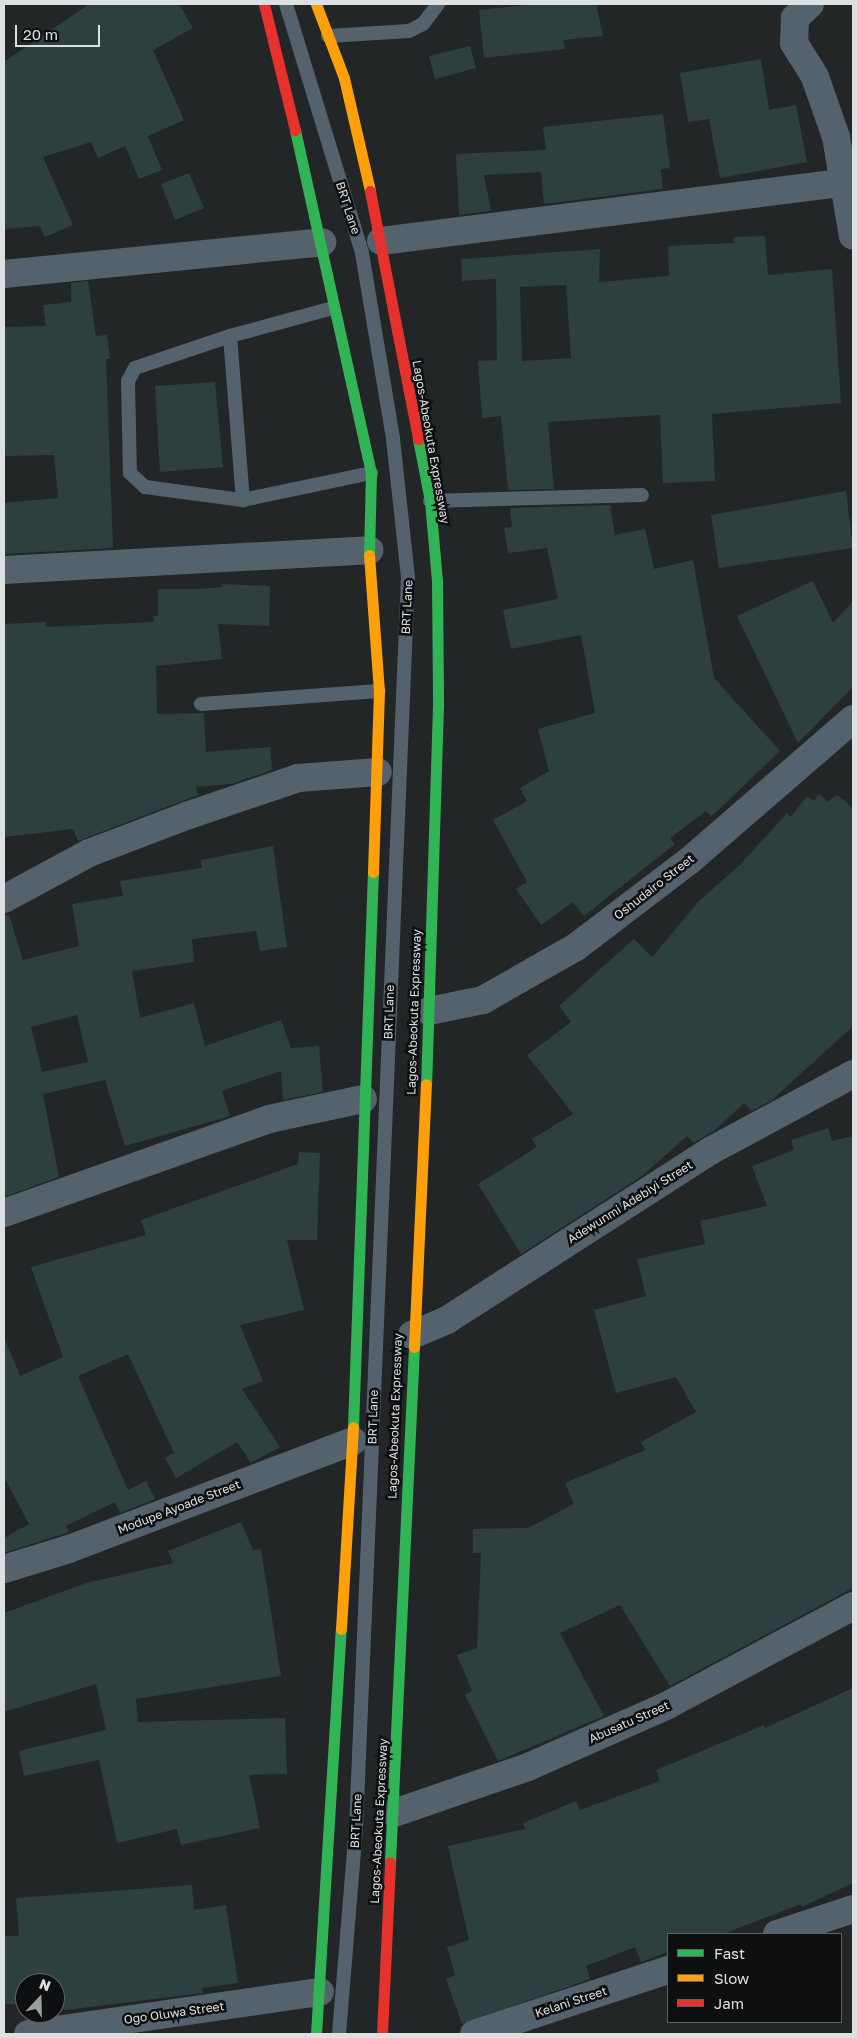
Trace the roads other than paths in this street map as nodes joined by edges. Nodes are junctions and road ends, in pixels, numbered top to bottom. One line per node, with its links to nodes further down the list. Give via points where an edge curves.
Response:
1 (264, 4): 10 (highway)
2 (286, 4): 40 (lane, BRT Lane, via 362,253 393,439 408,577 356,1817)
3 (316, 4): 6 (highway, Lagos-Abeokuta Expressway)
4 (438, 4): 6 (lane, via 423,24 409,31)
5 (810, 4): 7 (street, via 795,18 794,44 815,77 836,137)
6 (328, 36): 9 (highway, Lagos-Abeokuta Expressway, via 344,78)
7 (845, 182): 8 (street); 9 (street)
8 (853, 236)
9 (382, 241): 17 (highway, Lagos-Abeokuta Expressway)
10 (322, 242): 11 (street); 12 (highway)
11 (4, 274)
12 (334, 308): 13 (lane); 14 (highway)
13 (230, 336): 16 (lane); 16 (lane, via 135,368 128,381 130,474 145,487)
14 (371, 473): 16 (lane); 18 (highway)
15 (642, 495): 17 (lane)
16 (243, 500)
17 (430, 501): 25 (highway, Lagos-Abeokuta Expressway, via 437,581 438,706)
18 (369, 550): 19 (street); 20 (highway)
19 (4, 570)
20 (379, 691): 21 (lane); 23 (highway)
21 (201, 704)
22 (853, 719): 25 (street, Oshudairo Street, via 689,860 576,947 483,1000)
23 (378, 772): 24 (street, via 298,778 189,815 89,853); 27 (highway)
24 (4, 899)
25 (428, 1011): 29 (highway, Lagos-Abeokuta Expressway)
26 (853, 1074): 29 (street, Adewunmi Adebiyi Street, via 712,1150 447,1320)
27 (363, 1099): 28 (street, via 270,1119); 30 (highway)
28 (4, 1213)
29 (412, 1335): 33 (highway, Lagos-Abeokuta Expressway)
30 (353, 1441): 31 (street, Modupe Ayoade Street, via 69,1549); 37 (highway)
31 (4, 1569)
32 (853, 1606): 33 (street, Abusatu Street, via 666,1706 528,1767)
33 (394, 1812): 41 (highway, Lagos-Abeokuta Expressway)
34 (853, 1909): 35 (street)
35 (780, 1933)
36 (667, 1970): 42 (street, Kelani Street)
37 (320, 1992): 38 (street, Ogo Oluwa Street); 39 (highway)
38 (28, 2034)
39 (316, 2034)
40 (339, 2034)
41 (382, 2034)
42 (474, 2034)

